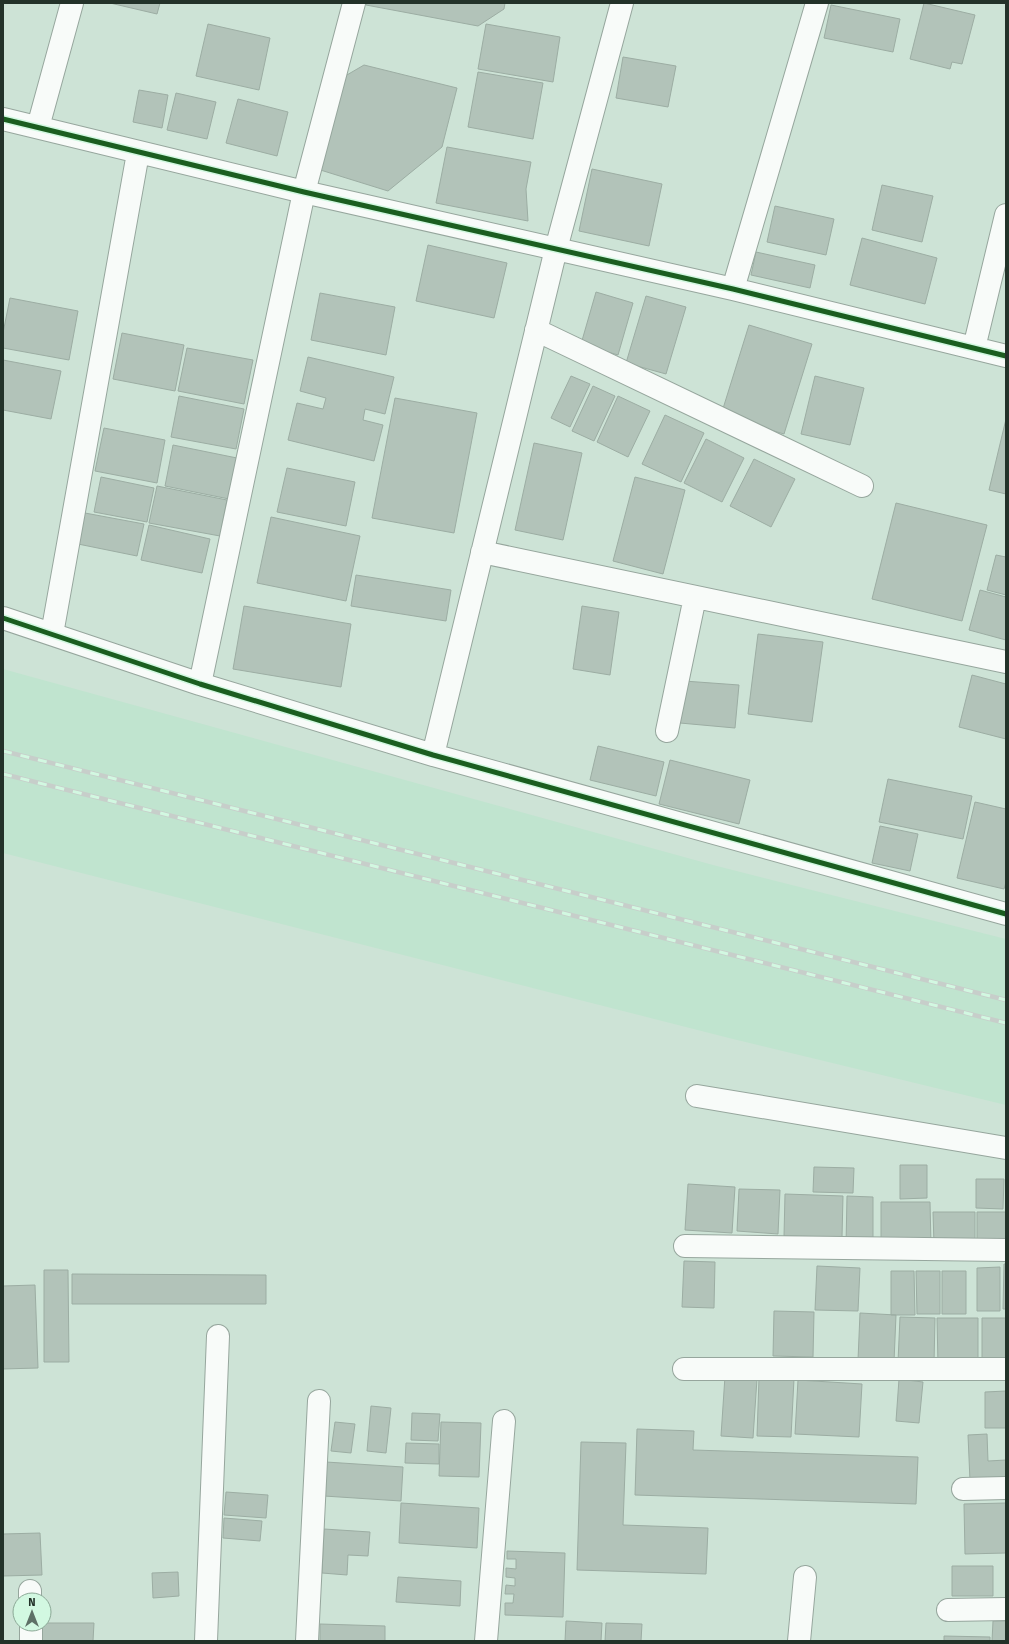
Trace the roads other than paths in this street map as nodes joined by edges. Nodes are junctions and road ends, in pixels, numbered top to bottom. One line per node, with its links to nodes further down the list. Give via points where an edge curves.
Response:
1 (72, 3): 6 (street)
2 (354, 3): 8 (street)
3 (622, 3): 10 (street)
4 (817, 3): 11 (street)
5 (3, 119): 6 (street)
6 (38, 127): 7 (street)
7 (138, 153): 8 (street); 19 (street)
8 (304, 192): 10 (street); 21 (street)
9 (1006, 215): 13 (street)
10 (556, 248): 11 (street); 12 (street)
11 (733, 290): 13 (street)
12 (536, 330): 15 (street); 16 (street)
13 (974, 348): 14 (street)
14 (1006, 356)
15 (862, 486)
16 (482, 552): 17 (street); 23 (street)
17 (695, 597): 20 (street); 22 (street)
18 (3, 618): 19 (street)
19 (52, 634): 21 (street)
20 (1006, 662)
21 (200, 684): 23 (street)
22 (667, 731)
23 (433, 755): 24 (street)
24 (1006, 914)
25 (697, 1096): 26 (street)
26 (1006, 1148)
27 (685, 1246): 28 (street)
28 (1006, 1250)
29 (218, 1336): 39 (street)
30 (684, 1368): 31 (street)
31 (1006, 1368)
32 (319, 1401): 40 (street)
33 (504, 1421): 41 (street)
34 (1006, 1488): 35 (street)
35 (963, 1489)
36 (805, 1577): 42 (street)
37 (1006, 1609): 38 (street)
38 (948, 1610)
39 (206, 1641)
40 (307, 1641)
41 (486, 1641)
42 (799, 1641)

